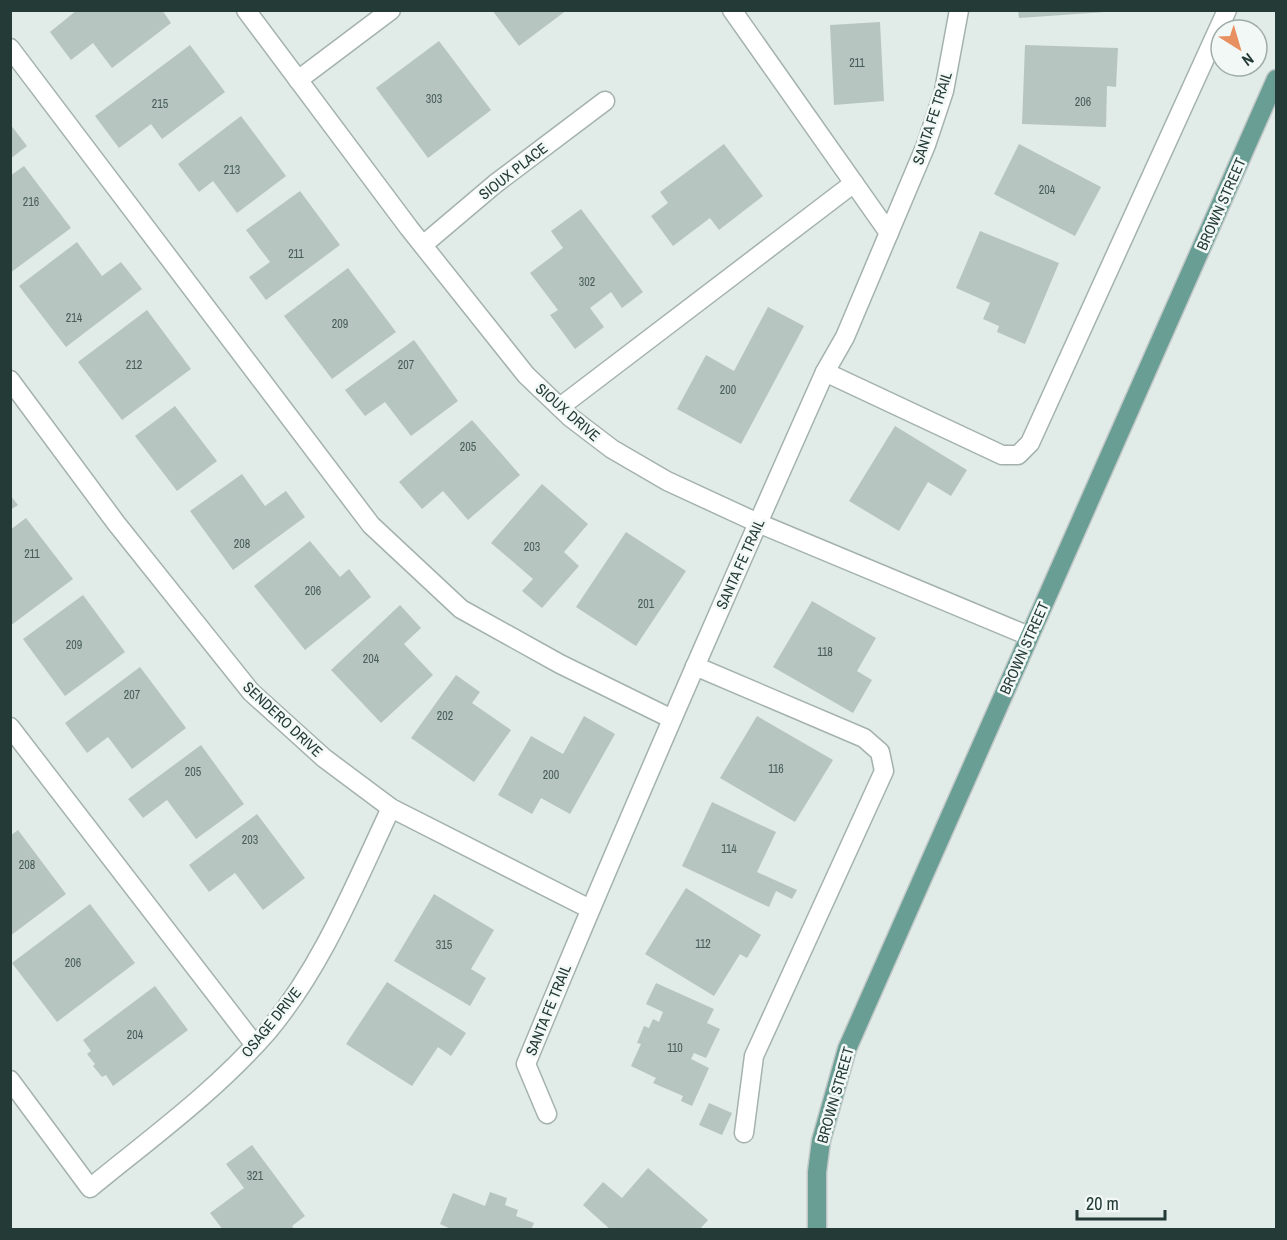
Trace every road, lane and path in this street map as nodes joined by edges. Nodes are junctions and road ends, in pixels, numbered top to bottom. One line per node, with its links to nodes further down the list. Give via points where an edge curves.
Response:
1 (246, 10): 8 (street, SIOUX DRIVE)
2 (391, 10): 8 (street)
3 (732, 10): 10 (street)
4 (959, 10): 11 (street, SANTA FE TRAIL, via 944,91)
5 (1227, 10): 13 (street, via 1030,443 1018,455 1002,455)
6 (10, 48): 19 (street, via 371,525 461,609 560,664)
7 (1276, 79): 17 (main road, BROWN STREET)
8 (298, 80): 12 (street, SIOUX DRIVE)
9 (605, 101): 12 (street, SIOUX PLACE)
10 (854, 183): 11 (street); 15 (street)
11 (889, 233): 13 (street, SANTA FE TRAIL, via 845,337)
12 (423, 244): 15 (street, SIOUX DRIVE, via 526,375)
13 (825, 372): 16 (street, SANTA FE TRAIL)
14 (10, 380): 21 (street, SENDERO DRIVE, via 116,523 251,692 324,758)
15 (560, 407): 16 (street, SIOUX DRIVE, via 630,460)
16 (758, 523): 17 (street, SIOUX DRIVE); 18 (street, SANTA FE TRAIL)
17 (1029, 636): 27 (main road, BROWN STREET, via 847,1049 821,1141)
18 (694, 666): 19 (street, SANTA FE TRAIL); 26 (street, via 864,738 880,752 884,771 754,1056)
19 (672, 719): 22 (street, SANTA FE TRAIL)
20 (10, 727): 23 (street)
21 (391, 808): 22 (street, SENDERO DRIVE); 23 (street, OSAGE DRIVE, via 304,982)
22 (590, 909): 25 (street, SANTA FE TRAIL, via 526,1064)
23 (255, 1045): 24 (street, OSAGE DRIVE, via 223,1079 90,1188)
24 (10, 1080)
25 (547, 1114)
26 (744, 1133)
27 (817, 1230)

